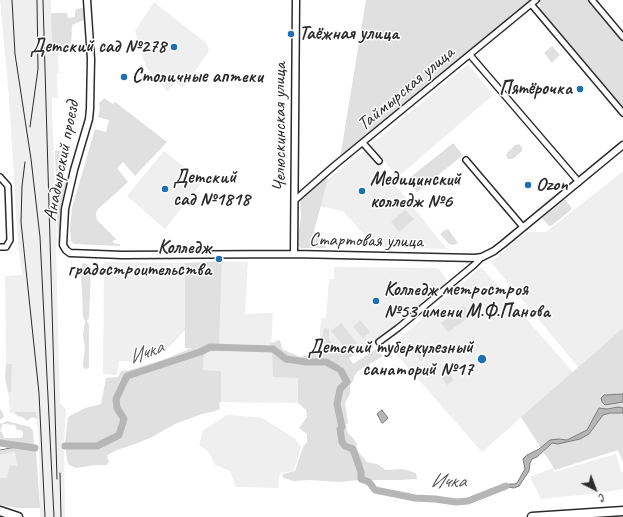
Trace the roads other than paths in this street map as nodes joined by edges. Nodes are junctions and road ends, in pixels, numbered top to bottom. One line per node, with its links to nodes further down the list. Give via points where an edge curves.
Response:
1 (86, 0): 18 (street, Анадырский проезд, via 91,59 90,109 65,210 63,245)
2 (296, 0): 15 (street, Челюскинская улица)
3 (536, 0): 5 (street, Таймырская улица)
4 (592, 0): 6 (street)
5 (531, 4): 7 (street, Таймырская улица); 8 (street)
6 (623, 38)
7 (470, 55): 9 (street, Таймырская улица); 14 (street)
8 (623, 113)
9 (363, 143): 12 (street); 15 (street, Таймырская улица)
10 (623, 145): 14 (street, Стартовая улица)
11 (466, 160): 16 (street)
12 (379, 161)
13 (0, 177): 17 (street, via 8,186 10,240)
14 (579, 182): 16 (street, Стартовая улица)
15 (295, 200): 19 (street, Челюскинская улица)
16 (523, 227): 20 (street, Стартовая улица, via 494,251)
17 (3, 247)
18 (70, 253): 19 (street, Стартовая улица)
19 (294, 254): 20 (street, Стартовая улица)
20 (482, 257): 21 (street)
21 (380, 342)
22 (623, 510): 25 (highway)
23 (0, 511): 24 (highway)
24 (18, 517)
25 (532, 517)

